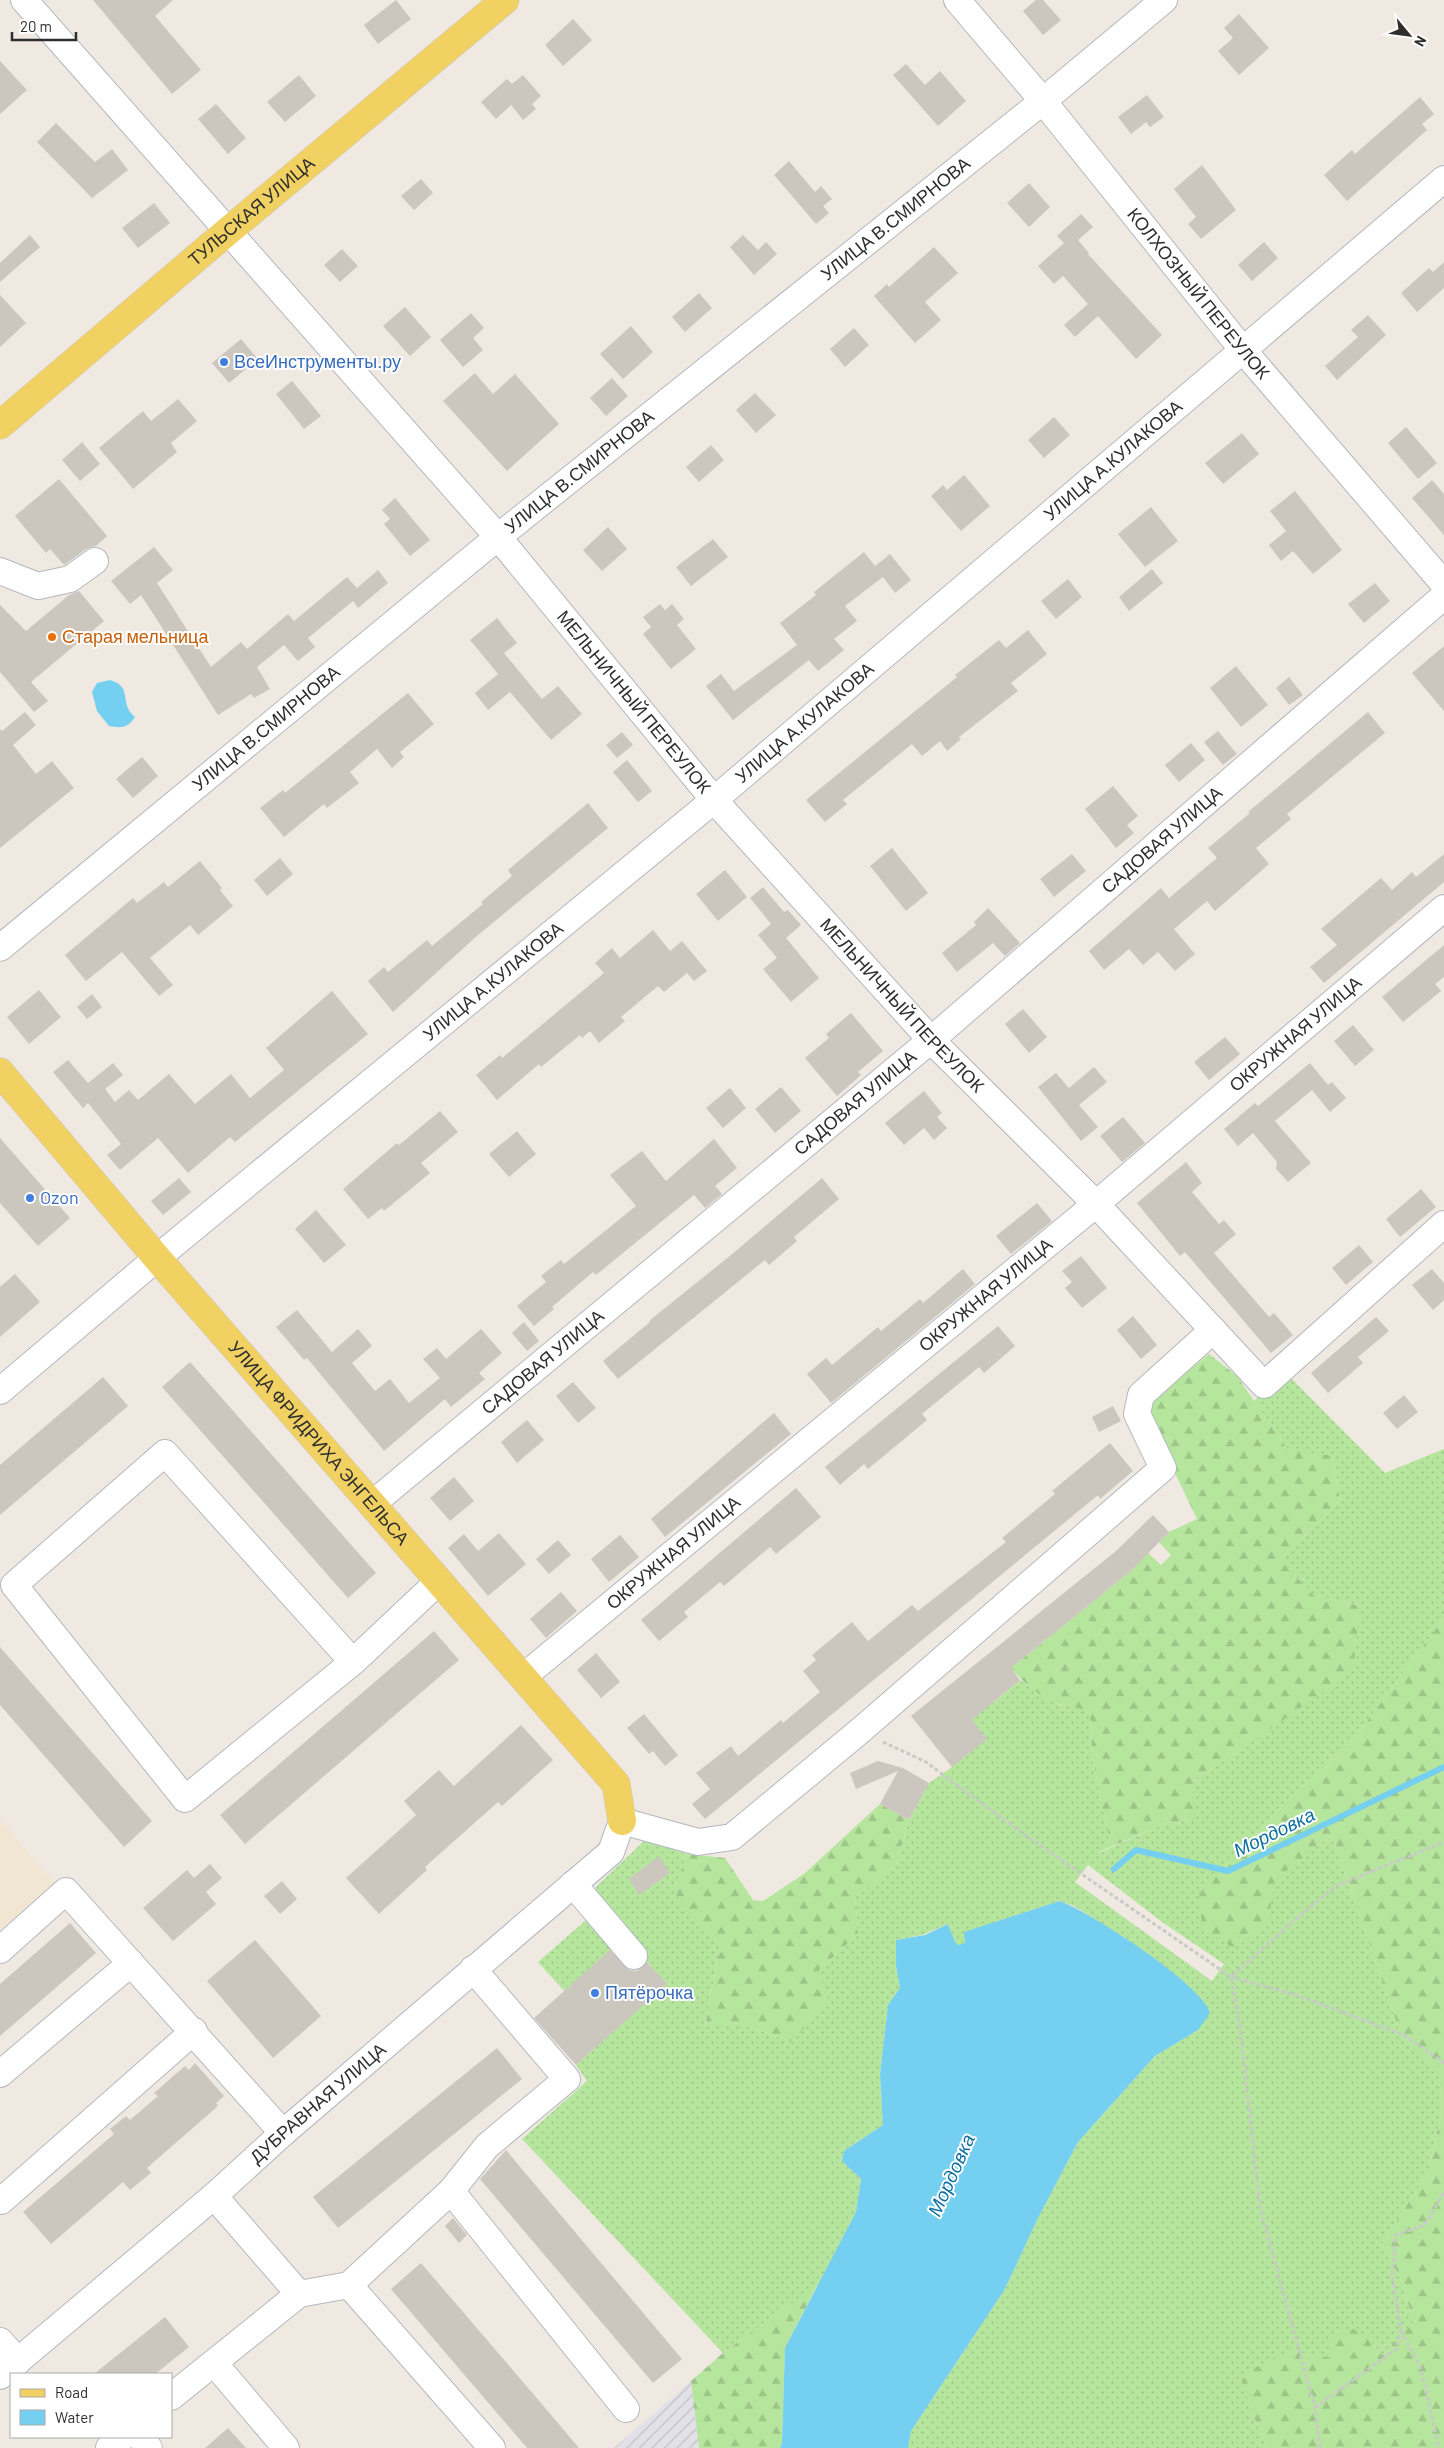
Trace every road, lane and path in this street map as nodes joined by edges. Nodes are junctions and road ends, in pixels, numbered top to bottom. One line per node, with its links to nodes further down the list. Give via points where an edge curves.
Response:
1 (24, 0): 7 (street, МЕЛЬНИЧНЫЙ ПЕРЕУЛОК)
2 (505, 0): 7 (main road, ТУЛЬСКАЯ УЛИЦА)
3 (958, 0): 5 (street, КОЛХОЗНЫЙ ПЕРЕУЛОК)
4 (1164, 0): 5 (street, УЛИЦА В.СМИРНОВА)
5 (1043, 101): 8 (street, КОЛХОЗНЫЙ ПЕРЕУЛОК); 10 (street, УЛИЦА В.СМИРНОВА)
6 (1444, 179): 8 (street, УЛИЦА А.КУЛАКОВА)
7 (228, 231): 9 (main road, ТУЛЬСКАЯ УЛИЦА); 10 (street, МЕЛЬНИЧНЫЙ ПЕРЕУЛОК)
8 (1242, 349): 13 (street, КОЛХОЗНЫЙ ПЕРЕУЛОК); 15 (street, УЛИЦА А.КУЛАКОВА)
9 (0, 425)
10 (498, 537): 15 (street, МЕЛЬНИЧНЫЙ ПЕРЕУЛОК); 17 (street, УЛИЦА В.СМИРНОВА)
11 (94, 561): 12 (street, via 70,579 38,586)
12 (0, 572)
13 (1444, 584)
14 (1444, 596): 18 (street, САДОВАЯ УЛИЦА)
15 (714, 800): 18 (street, МЕЛЬНИЧНЫЙ ПЕРЕУЛОК); 22 (street, УЛИЦА А.КУЛАКОВА)
16 (1444, 908): 20 (street, ОКРУЖНАЯ УЛИЦА)
17 (0, 948)
18 (932, 1040): 20 (street, МЕЛЬНИЧНЫЙ ПЕРЕУЛОК); 25 (street, САДОВАЯ УЛИЦА)
19 (0, 1072): 22 (main road, УЛИЦА ФРИДРИХА ЭНГЕЛЬСА)
20 (1096, 1204): 23 (street, МЕЛЬНИЧНЫЙ ПЕРЕУЛОК); 28 (street, ОКРУЖНАЯ УЛИЦА)
21 (1444, 1224): 23 (street, МЕЛЬНИЧНЫЙ ПЕРЕУЛОК, via 1264,1385)
22 (157, 1258): 24 (street, УЛИЦА А.КУЛАКОВА); 25 (main road, УЛИЦА ФРИДРИХА ЭНГЕЛЬСА)
23 (1213, 1330): 29 (street, via 1141,1394 1137,1414 1164,1468)
24 (0, 1391)
25 (372, 1504): 26 (main road, УЛИЦА ФРИДРИХА ЭНГЕЛЬСА)
26 (439, 1581): 27 (street); 28 (main road, УЛИЦА ФРИДРИХА ЭНГЕЛЬСА)
27 (353, 1662): 27 (street, via 185,1799 14,1585 165,1453)
28 (523, 1677): 30 (main road, УЛИЦА ФРИДРИХА ЭНГЕЛЬСА, via 616,1784)
29 (861, 1730): 30 (street, via 732,1837 698,1842); 37 (path, via 926,1762 1015,1828)
30 (622, 1821): 32 (street, ДУБРАВНАЯ УЛИЦА, via 611,1852)
31 (1444, 1842): 37 (path, via 1336,1886)
32 (572, 1884): 34 (street); 36 (street, ДУБРАВНАЯ УЛИЦА)
33 (0, 1950): 35 (street, via 66,1891)
34 (634, 1956)
35 (131, 1963): 38 (street); 40 (street)
36 (473, 1969): 41 (street, ДУБРАВНАЯ УЛИЦА); 42 (street, via 567,2079 487,2146)
37 (1231, 1977): 39 (path, via 1296,1995 1404,2035); 53 (path, via 1240,2028 1260,2208)
38 (194, 2031): 41 (street); 45 (street)
39 (1444, 2063)
40 (0, 2074)
41 (283, 2133): 44 (street, ДУБРАВНАЯ УЛИЦА)
42 (451, 2191): 46 (street); 54 (street)
43 (1444, 2192): 48 (path, via 1425,2225 1396,2235 1392,2274)
44 (214, 2196): 47 (street); 51 (street, ДУБРАВНАЯ УЛИЦА)
45 (0, 2200)
46 (349, 2285): 47 (street); 60 (street)
47 (299, 2294): 50 (street)
48 (1401, 2331): 53 (path, via 1396,2349); 62 (path, via 1421,2368)
49 (0, 2341): 51 (street)
50 (214, 2363): 52 (street); 59 (street)
51 (9, 2369)
52 (172, 2396)
53 (1315, 2408): 61 (path)
54 (626, 2409)
55 (122, 2438): 57 (street)
56 (141, 2438): 58 (street)
57 (109, 2448)
58 (149, 2448)
59 (286, 2448)
60 (492, 2448)
61 (1320, 2448)
62 (1439, 2448)

